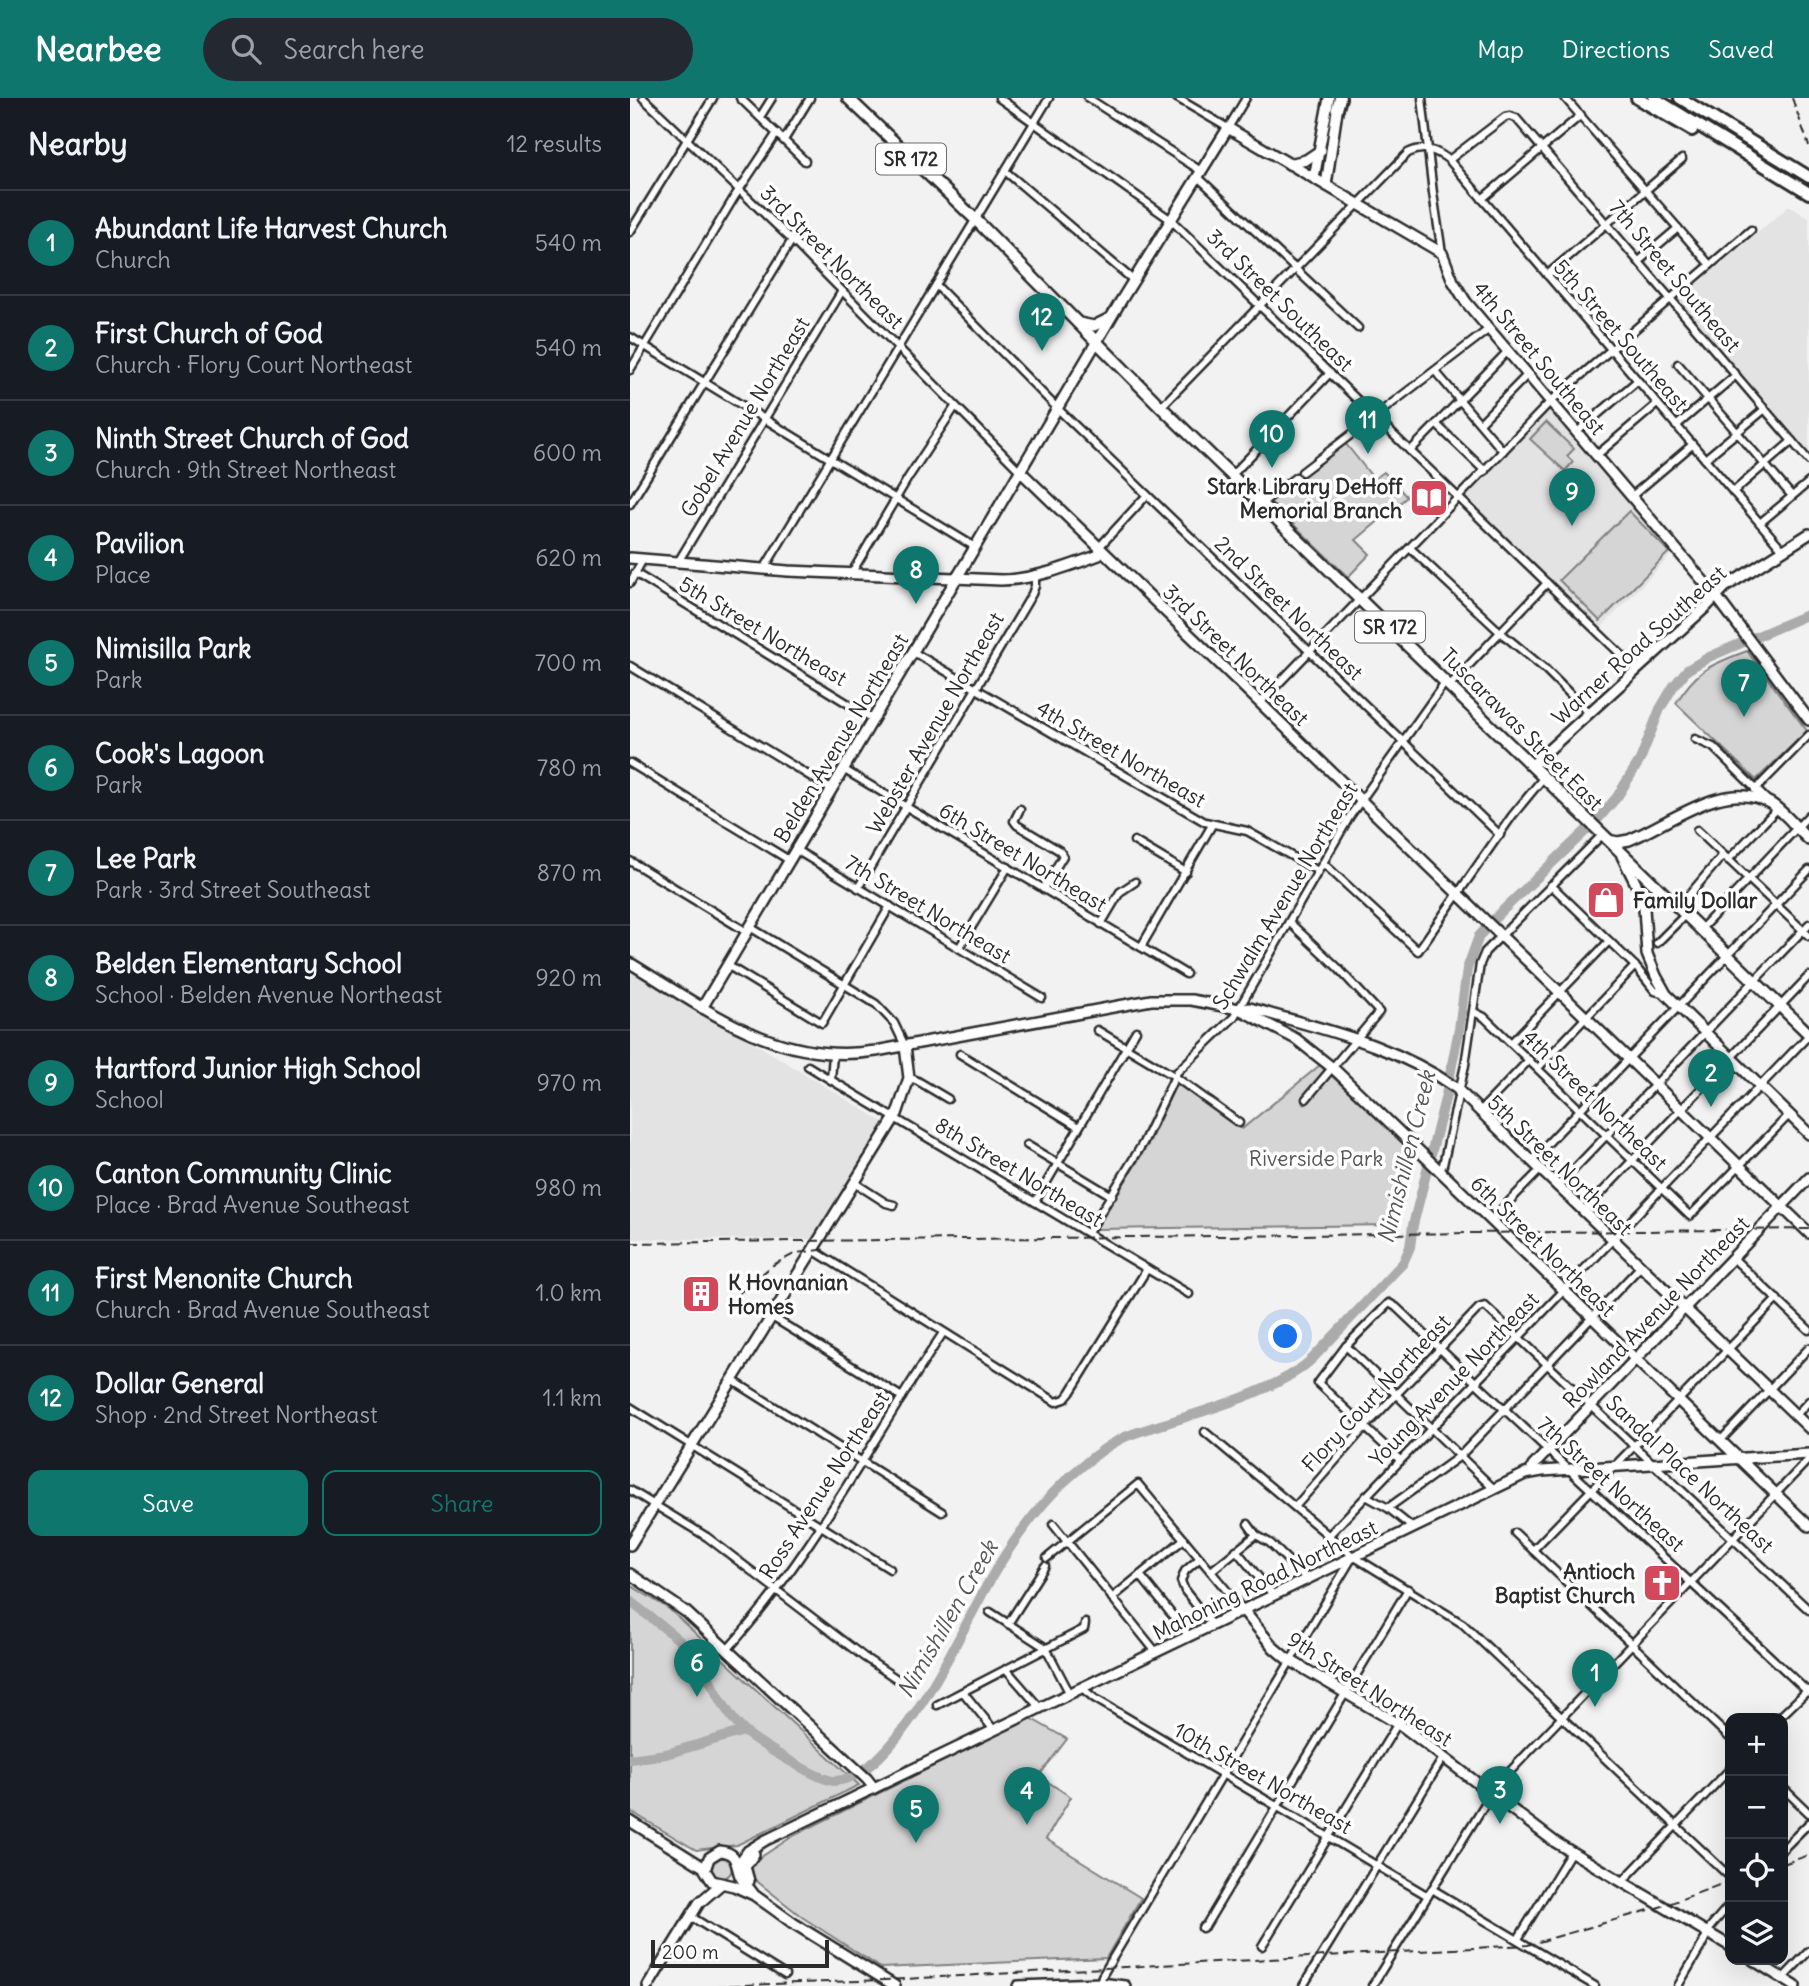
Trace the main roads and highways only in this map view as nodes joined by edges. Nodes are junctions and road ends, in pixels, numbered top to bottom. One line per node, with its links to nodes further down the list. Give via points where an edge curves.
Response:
1 (848, 98): 10 (main road, Tuscarawas Street East / SR 172)
2 (1637, 98): 7 (highway)
3 (1654, 98): 7 (highway)
4 (1680, 98): 6 (highway)
5 (1692, 98): 6 (highway)
6 (1727, 127): 8 (highway)
7 (1756, 161): 9 (highway)
8 (1809, 177)
9 (1804, 190)
10 (1809, 1034)

